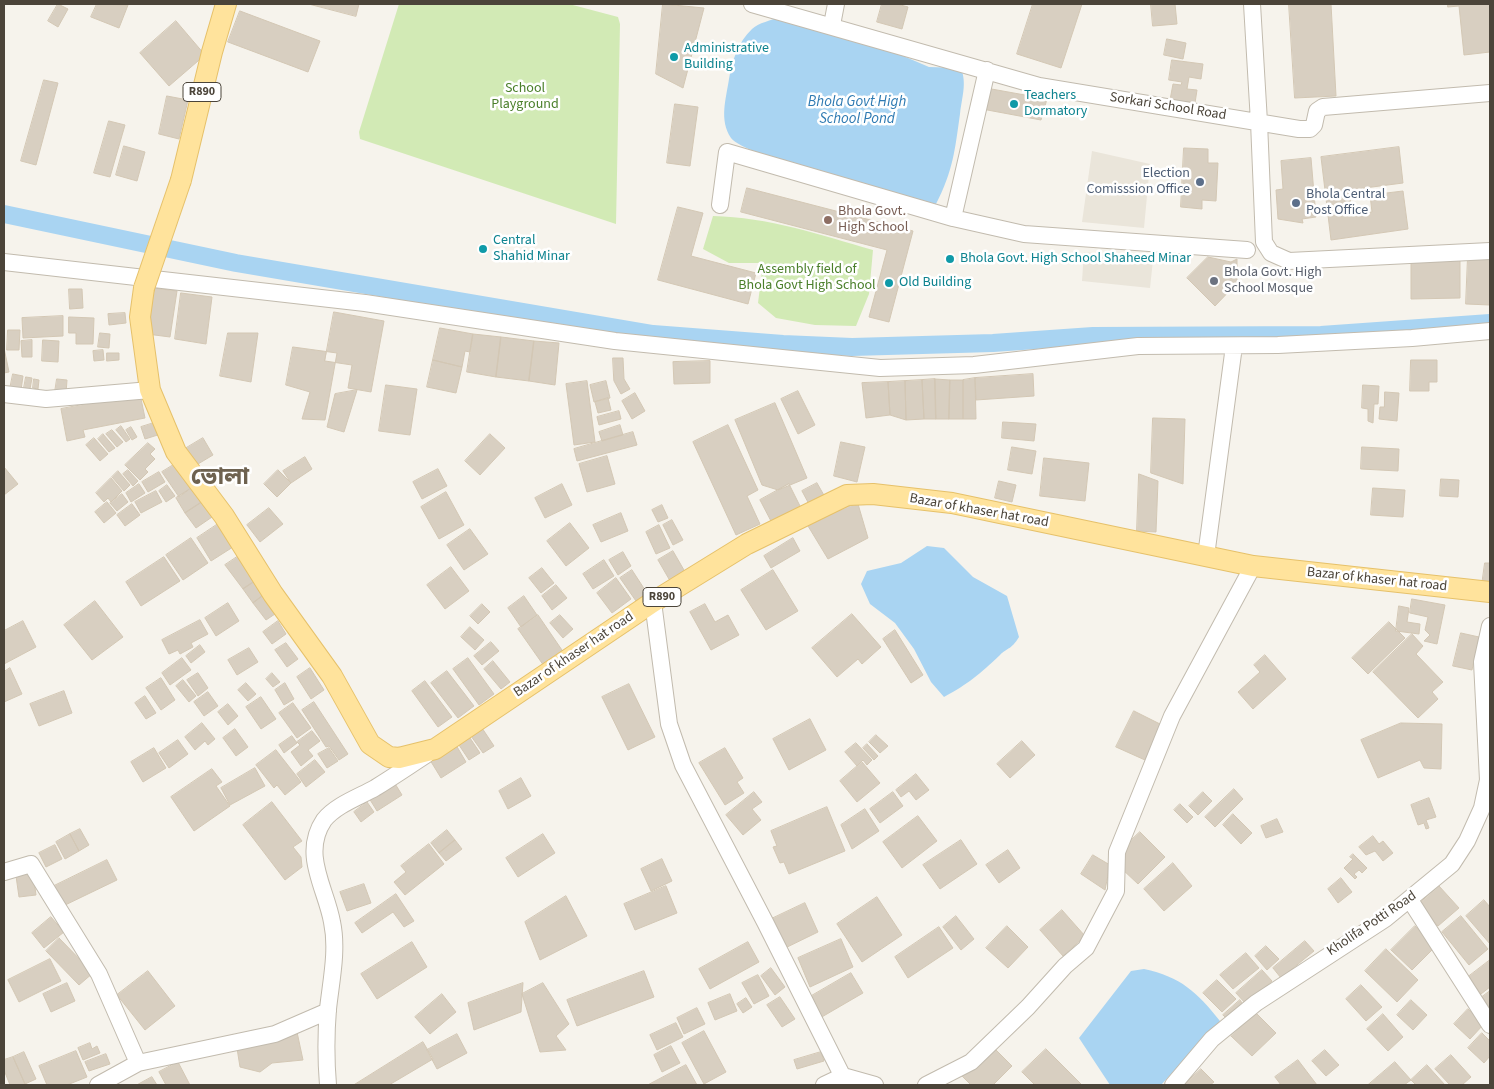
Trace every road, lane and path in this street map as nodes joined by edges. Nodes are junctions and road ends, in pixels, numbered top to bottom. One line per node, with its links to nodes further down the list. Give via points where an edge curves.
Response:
1 (226, 4): 16 (main road, Bazar of khaser hat road / R890, bridge, via 181,180 144,288 140,317)
2 (752, 4): 5 (street, Sorkari School Road)
3 (836, 4): 5 (street)
4 (1252, 4): 8 (street)
5 (832, 25): 6 (street, Sorkari School Road)
6 (987, 70): 8 (street, Sorkari School Road, via 1039,86); 10 (street)
7 (1490, 93): 8 (street, Sorkari School Road, via 1323,106 1317,111 1310,129)
8 (1260, 122): 12 (street, via 1261,219 1264,242 1271,253 1289,261)
9 (720, 205): 10 (street, via 727,152)
10 (953, 218): 11 (street, via 1024,234)
11 (1247, 250)
12 (1490, 251)
13 (4, 262): 15 (street, via 365,303 615,341 880,368 974,365 1138,346)
14 (1490, 331): 15 (street)
15 (1234, 346): 18 (street)
16 (150, 390): 17 (street, via 46,400); 23 (main road, Bazar of khaser hat road / R890, via 176,452 224,516 273,594 332,676 370,744 389,757 399,758)
17 (4, 394)
18 (1206, 556): 19 (main road, Bazar of khaser hat road / R890); 21 (main road, Bazar of khaser hat road / R890, via 952,503 873,494 848,495 747,544)
19 (1252, 566): 20 (main road, Bazar of khaser hat road / R890); 34 (street, via 1172,716 1116,852 1116,891 1086,948 971,1062)
20 (1490, 592)
21 (653, 602): 23 (main road, Bazar of khaser hat road / R890); 29 (street, via 670,724 683,765)
22 (1490, 626): 25 (street, Kholifa Potti Road, via 1482,662 1488,780 1482,808 1467,842 1452,864)
23 (435, 749): 26 (street, via 376,788 345,804 325,819 317,834 314,850 316,870 333,923 334,961)
24 (4, 872): 28 (street, via 31,864 100,974)
25 (1410, 900): 27 (street); 35 (street, Kholifa Potti Road, via 1256,1003 1212,1040)
26 (328, 1011): 28 (street, via 276,1034); 31 (street)
27 (1490, 1025)
28 (138, 1062): 30 (street)
29 (845, 1081): 32 (street); 33 (street)
30 (98, 1085)
31 (328, 1085)
32 (824, 1085)
33 (875, 1085)
34 (926, 1085)
35 (1173, 1085)

